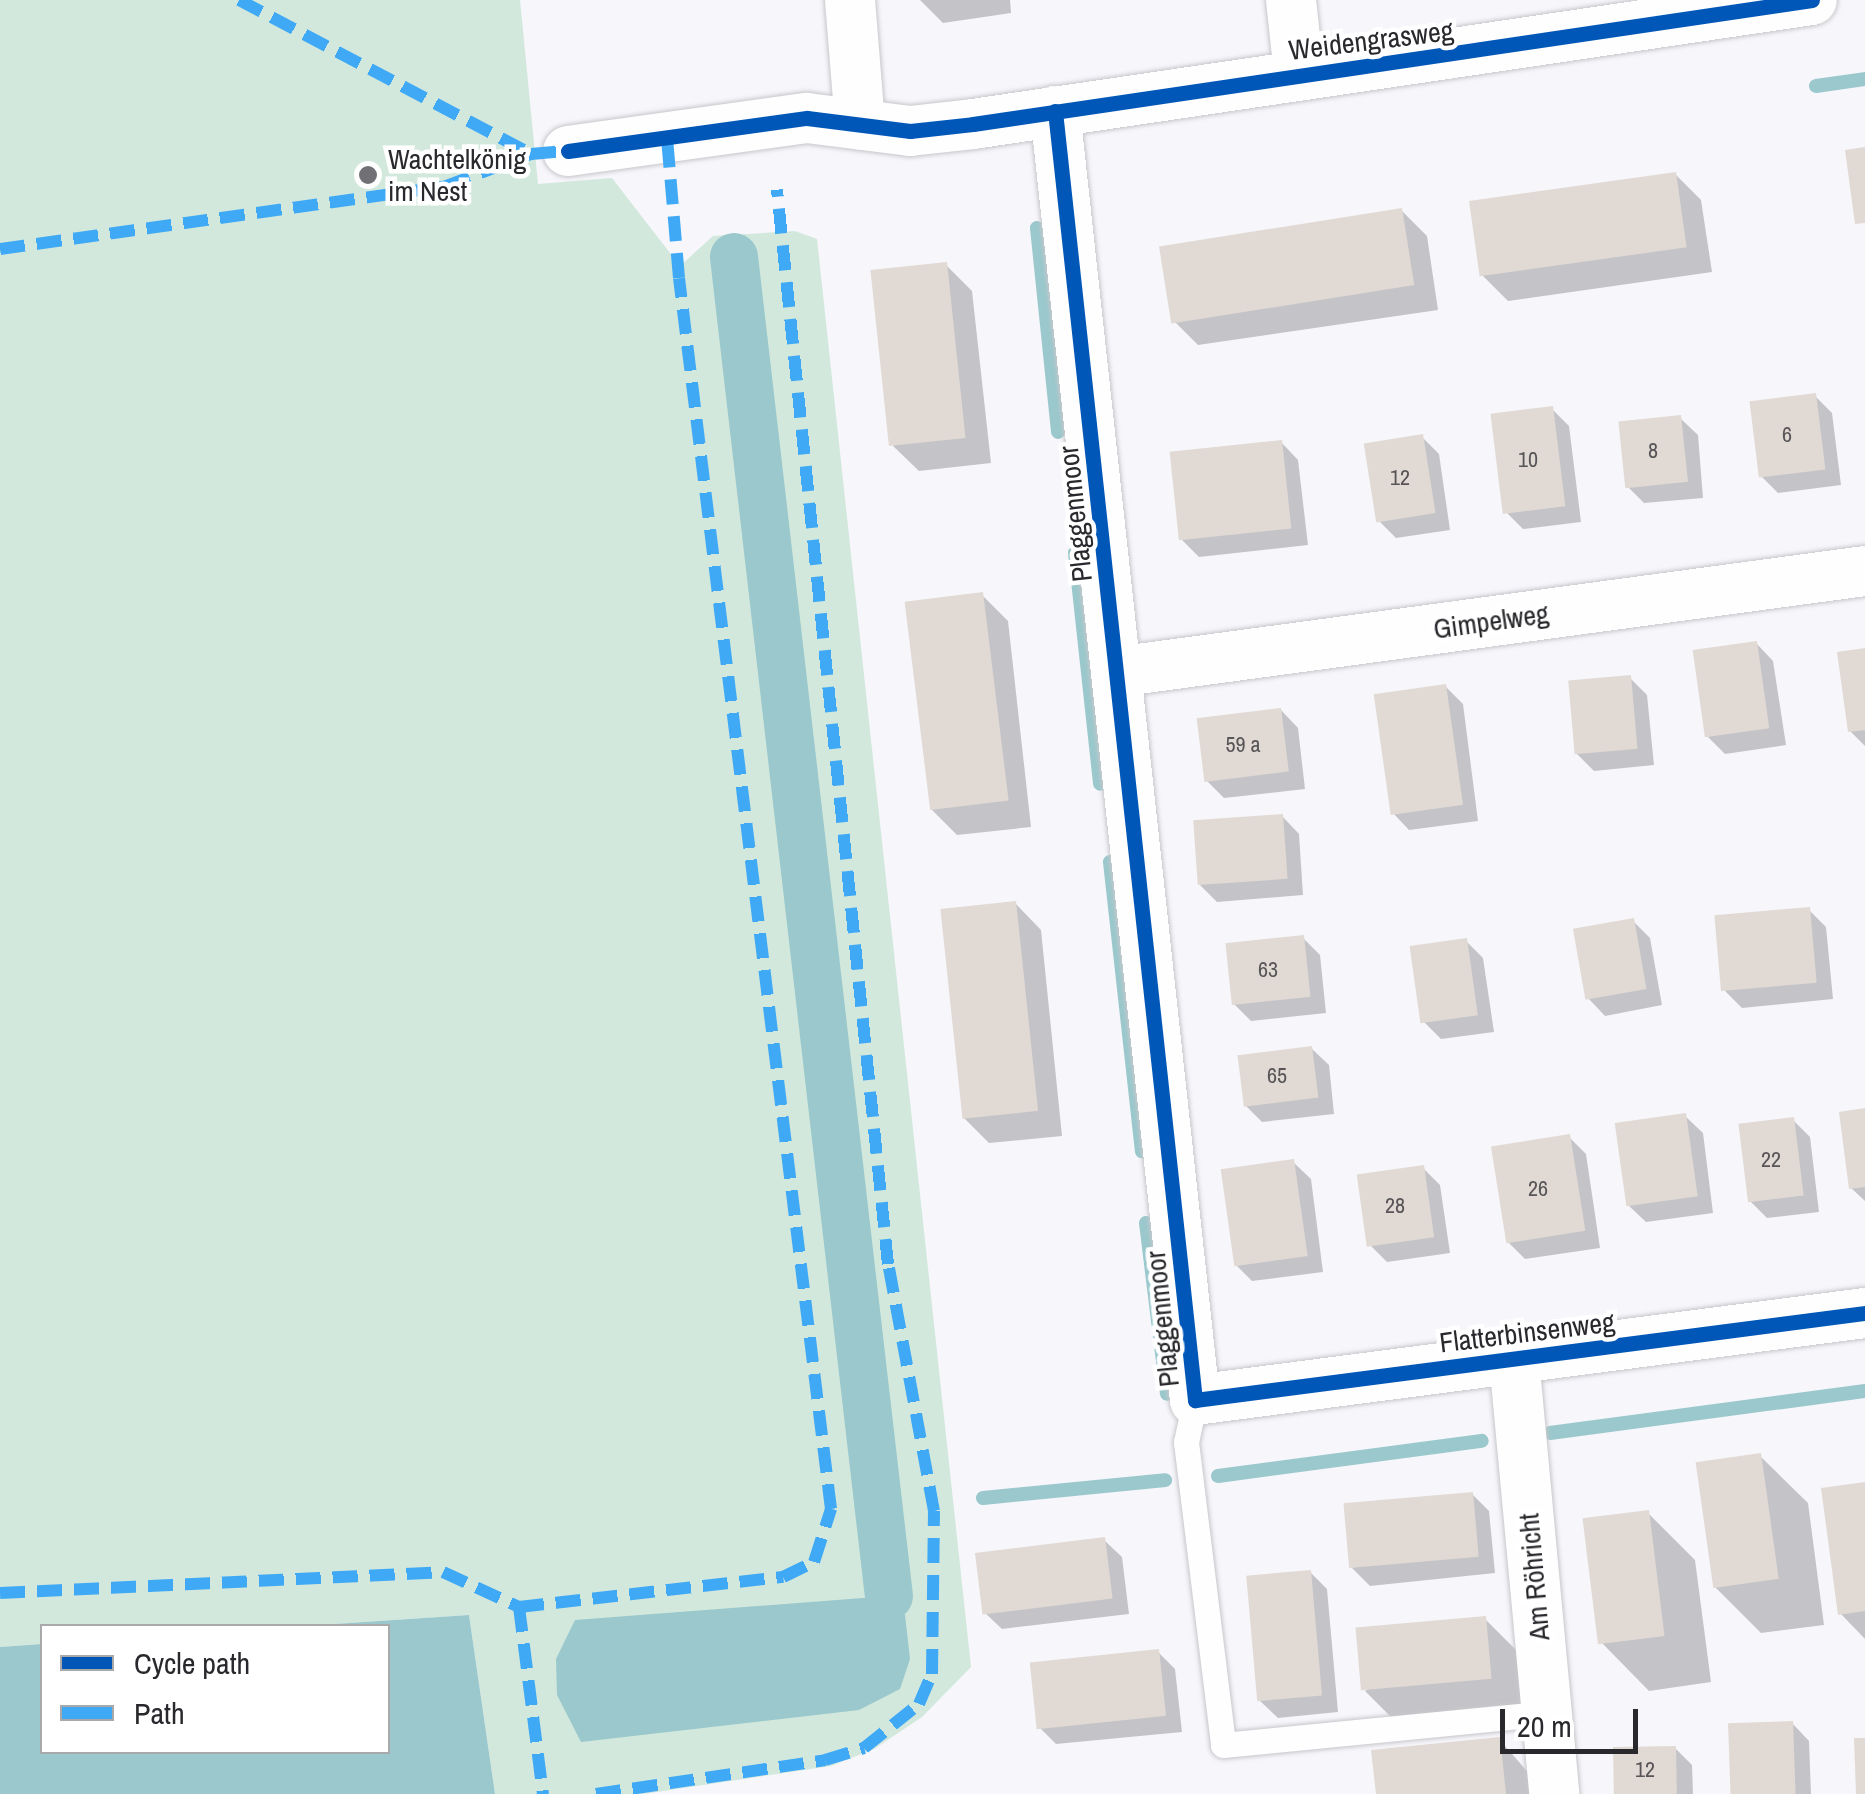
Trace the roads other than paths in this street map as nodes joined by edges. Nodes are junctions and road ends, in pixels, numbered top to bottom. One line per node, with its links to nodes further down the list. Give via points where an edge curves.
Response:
1 (850, 0): 7 (street)
2 (1291, 0): 5 (street)
3 (1812, 0): 4 (street, Weidengrasweg)
4 (1802, 1): 5 (street, Weidengrasweg)
5 (1299, 74): 6 (street, Weidengrasweg)
6 (1055, 110): 7 (street, via 910,131); 10 (street, Plaggenmoor)
7 (860, 125): 8 (street, via 807,118)
8 (568, 151)
9 (1865, 571): 10 (street, Gimpelweg)
10 (1116, 672): 13 (street, Plaggenmoor)
11 (1865, 1313): 12 (street, Flatterbinsenweg)
12 (1514, 1359): 13 (street, Flatterbinsenweg); 14 (street, Am Röhricht)
13 (1196, 1400): 14 (lane, via 1186,1442 1224,1746)
14 (1547, 1713): 15 (street, Am Röhricht)
15 (1554, 1794)

